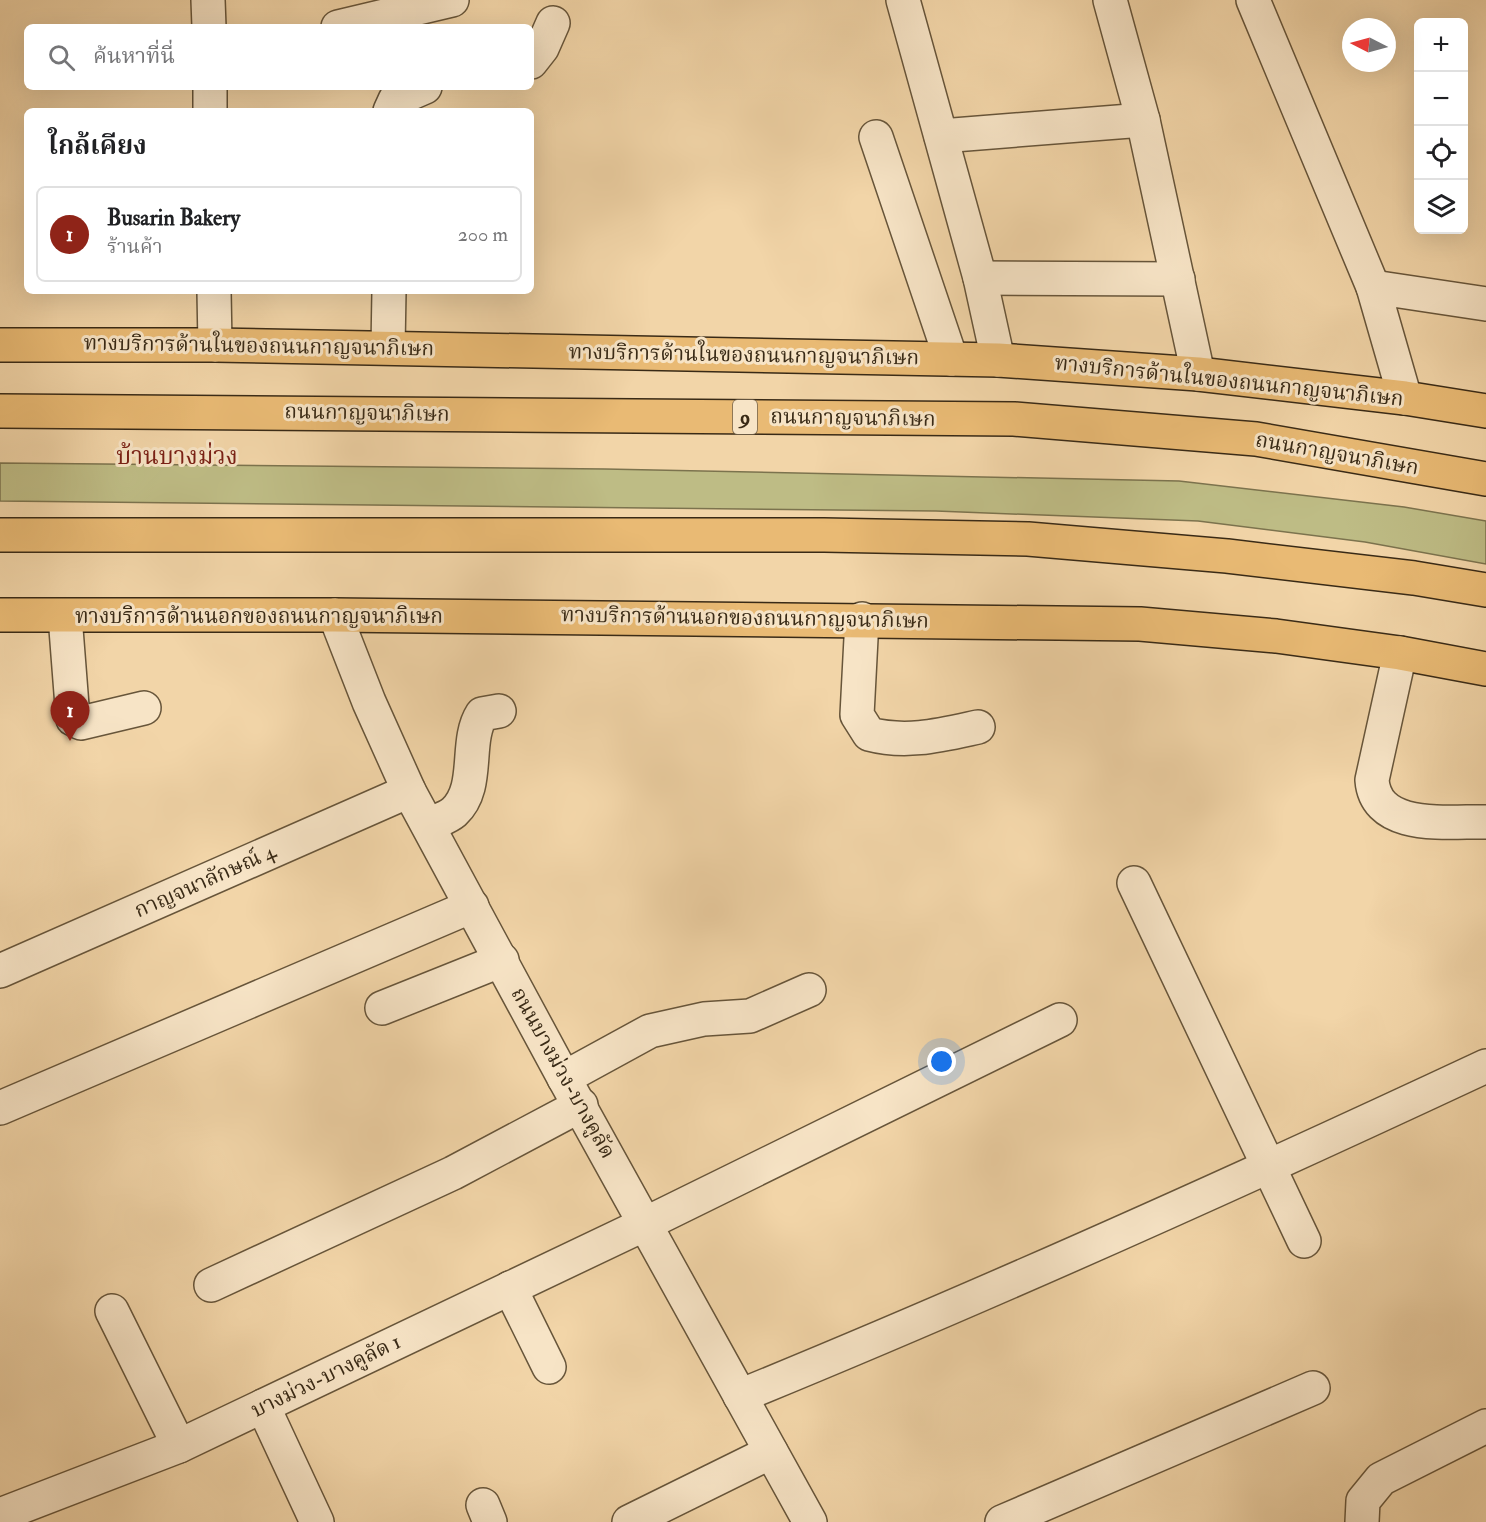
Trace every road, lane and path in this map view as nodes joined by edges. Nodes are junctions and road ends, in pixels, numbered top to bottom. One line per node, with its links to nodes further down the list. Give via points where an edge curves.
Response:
1 (208, 0): 7 (street)
2 (452, 0): 8 (street)
3 (903, 0): 15 (street)
4 (1110, 0): 14 (street)
5 (1253, 0): 19 (street)
6 (553, 23): 9 (street)
7 (209, 24)
8 (351, 24)
9 (534, 58)
10 (210, 90): 12 (street)
11 (418, 90): 13 (street, via 395,100)
12 (210, 108)
13 (391, 108)
14 (1143, 120): 15 (street); 18 (street)
15 (941, 136): 17 (street)
16 (876, 137): 26 (street)
17 (980, 278): 18 (street); 27 (street)
18 (1178, 279): 28 (street)
19 (1373, 287): 22 (street); 29 (street)
20 (214, 294): 24 (street)
21 (389, 294): 25 (street)
22 (1486, 304)
23 (0, 345): 24 (main road, ทางบริการด้านในของถนนกาญจนาภิเษก)
24 (215, 345): 25 (main road, ทางบริการด้านในของถนนกาญจนาภิเษก)
25 (388, 347): 26 (main road, ทางบริการด้านในของถนนกาญจนาภิเษก)
26 (951, 359): 27 (main road, ทางบริการด้านในของถนนกาญจนาภิเษก)
27 (998, 360): 28 (main road, ทางบริการด้านในของถนนกาญจนาภิเษก)
28 (1198, 374): 29 (main road, ทางบริการด้านในของถนนกาญจนาภิเษก)
29 (1405, 398): 31 (main road, ทางบริการด้านในของถนนกาญจนาภิเษก)
30 (0, 411): 32 (main road, ถนนกาญจนาภิเษก / 9, via 1014,419 1256,439)
31 (1486, 411)
32 (1486, 479)
33 (0, 535): 34 (main road, via 824,535 1028,539 1227,556 1414,578)
34 (1486, 591)
35 (0, 615): 37 (main road, ทางบริการด้านนอกของถนนกาญจนาภิเษก)
36 (335, 615): 37 (main road, ทางบริการด้านนอกของถนนกาญจนาภิเษก); 38 (main road, ทางบริการด้านนอกของถนนกาญจนาภิเษก); 44 (street, ถนนบางม่วง-บางคูลัด)
37 (65, 616): 41 (street, via 73,719 81,723)
38 (862, 619): 39 (main road, ทางบริการด้านนอกของถนนกาญจนาภิเษก, via 1140,624); 43 (street, via 856,715 869,734 891,740 924,738)
39 (1400, 652): 40 (main road, ทางบริการด้านนอกของถนนกาญจนาภิเษก); 45 (street, via 1372,780 1373,792 1387,811 1414,820)
40 (1486, 669)
41 (144, 708)
42 (499, 711): 46 (street, via 482,714 473,727 466,794 454,812)
43 (978, 727)
44 (410, 791): 46 (street, ถนนบางม่วง-บางคูลัด); 50 (street, กาญจนาลักษณ์ 4)
45 (1486, 822)
46 (429, 825): 48 (street, ถนนบางม่วง-บางคูลัด)
47 (1134, 882): 57 (street)
48 (472, 906): 49 (street, ถนนบางม่วง-บางคูลัด); 56 (street)
49 (502, 960): 52 (street); 55 (street, ถนนบางม่วง-บางคูลัด)
50 (0, 971)
51 (809, 990): 55 (street, via 750,1016 704,1019 650,1031)
52 (382, 1008)
53 (1060, 1020): 58 (street, บางม่วง-บางคูลัด 1)
54 (1486, 1066): 57 (street)
55 (572, 1091): 58 (street, ถนนบางม่วง-บางคูลัด); 60 (street, via 453,1173)
56 (0, 1108)
57 (1271, 1167): 59 (street); 65 (street)
58 (645, 1224): 61 (street, บางม่วง-บางคูลัด 1); 65 (street, ถนนบางม่วง-บางคูลัด)
59 (1304, 1241)
60 (211, 1285)
61 (510, 1288): 63 (street); 66 (street, บางม่วง-บางคูลัด 1)
62 (112, 1311): 68 (street)
63 (549, 1367)
64 (1313, 1388): 74 (street)
65 (740, 1396): 69 (street, ถนนบางม่วง-บางคูลัด)
66 (263, 1406): 68 (street, บางม่วง-บางคูลัด 1); 71 (street)
67 (1486, 1426): 75 (street, via 1381,1479 1363,1501)
68 (179, 1446): 70 (street, บางม่วง-บางคูลัด 1)
69 (771, 1452): 72 (street); 73 (street, ถนนบางม่วง-บางคูลัด)
70 (0, 1515)
71 (317, 1522)
72 (629, 1522)
73 (810, 1522)
74 (1002, 1522)
75 (1362, 1522)

